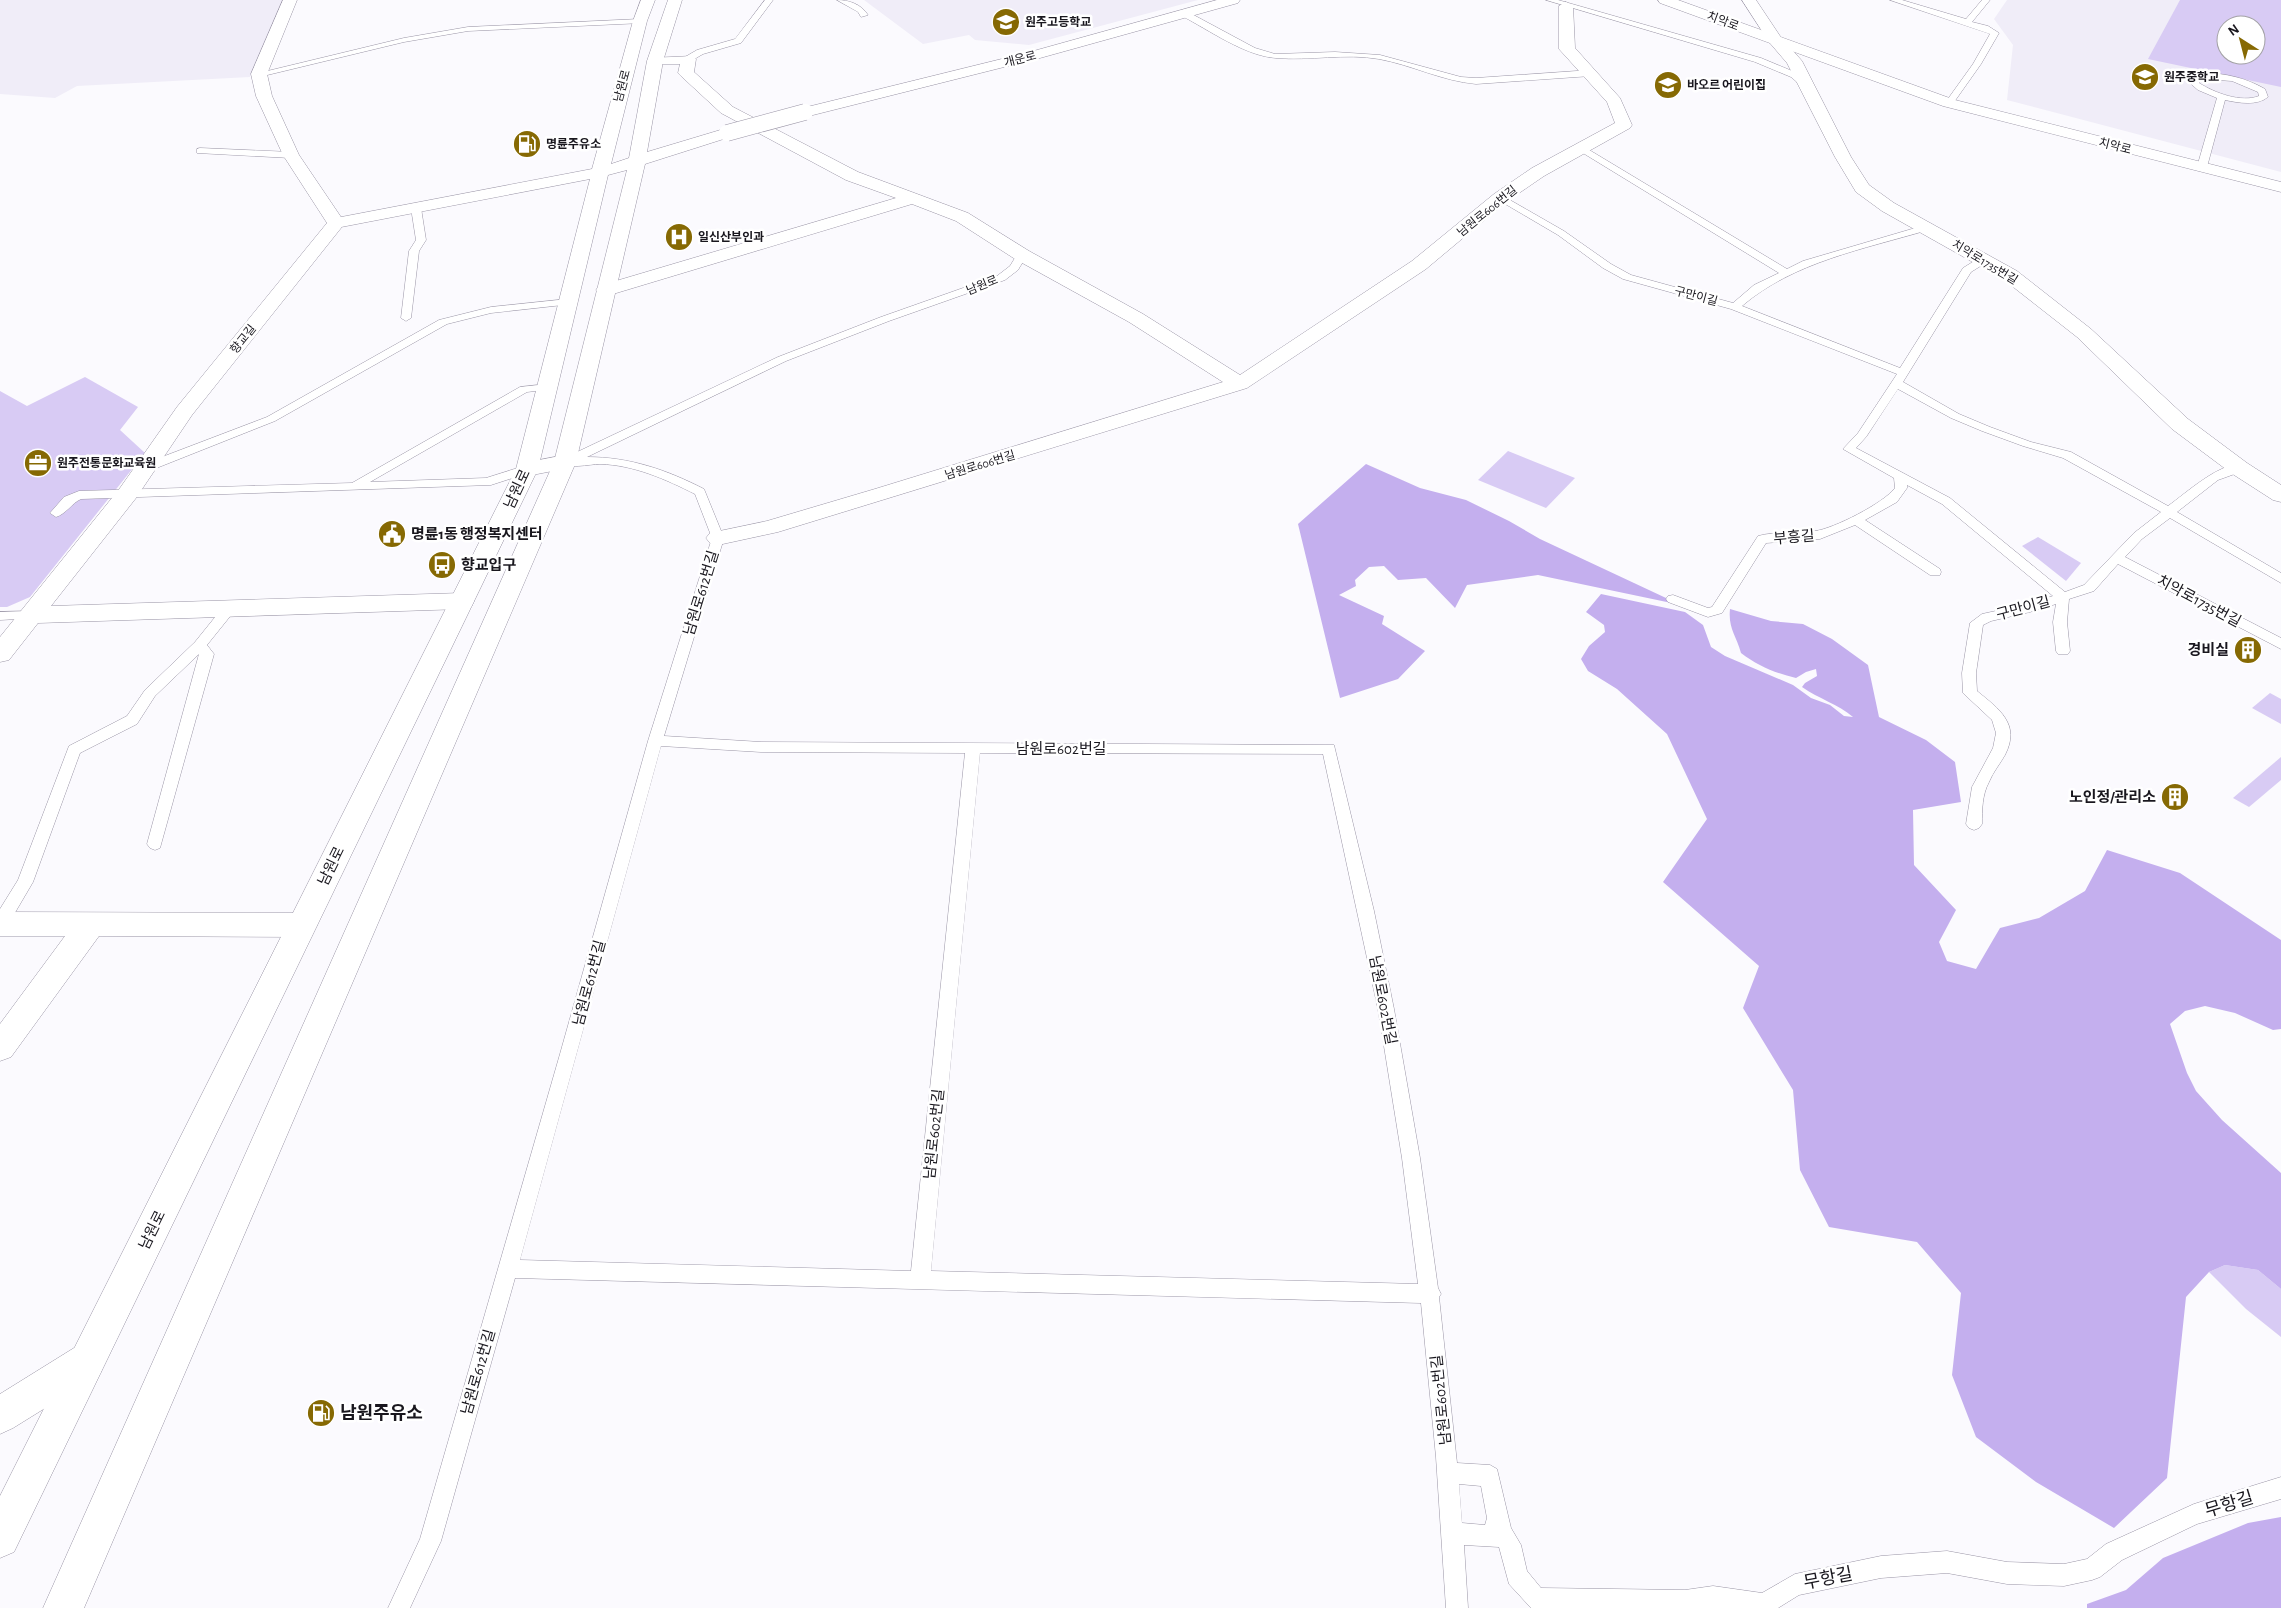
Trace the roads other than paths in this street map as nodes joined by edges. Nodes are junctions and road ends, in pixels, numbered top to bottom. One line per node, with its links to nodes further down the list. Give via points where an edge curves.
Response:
1 (290, 0): 20 (street)
2 (648, 0): 14 (street, 남원로)
3 (675, 0): 18 (street, 남원로)
4 (769, 0): 17 (lane, via 738,41 700,52)
5 (841, 0): 13 (lane, via 861,10)
6 (1232, 0): 12 (street, 개운로)
7 (1665, 0): 16 (street, 치악로)
8 (1749, 0): 16 (street, 치악로1735번길)
9 (1894, 0): 15 (lane)
10 (1986, 0): 15 (lane)
11 (1564, 2): 19 (street, 남원로606번길, via 1567,50); 21 (lane, 치악로, via 1758,60 1794,75)
12 (1185, 14): 19 (lane, via 1252,50 1275,56 1335,54 1380,57 1476,82); 27 (street, 개운로, bridge, via 727,133)
13 (864, 15)
14 (640, 21): 20 (lane, via 468,29 404,40); 29 (street, 남원로)
15 (1967, 23): 23 (lane, via 1992,30 1994,36)
16 (1774, 39): 21 (street, 치악로1735번길, via 1794,61); 23 (street, 치악로)
17 (688, 59): 18 (street); 31 (street, via 686,73 727,110 852,176)
18 (655, 61): 27 (street, 남원로)
19 (1590, 73): 24 (street, 남원로606번길, via 1614,101 1624,125)
20 (259, 74): 26 (street, via 264,96)
21 (1807, 86): 35 (street, 치악로1735번길, via 1862,188)
22 (2222, 96): 22 (lane, via 2198,87 2194,80 2203,76 2224,77 2251,84 2265,94 2256,101); 28 (lane)
23 (1949, 104): 28 (street, 치악로)
24 (1581, 148): 32 (street, 남원로606번길); 38 (lane)
25 (200, 151): 26 (lane)
26 (291, 155): 34 (street)
27 (636, 162): 29 (street); 39 (street, 남원로)
28 (2202, 168): 30 (street, 치악로)
29 (601, 172): 33 (street); 40 (street, 남원로)
30 (2281, 187)
31 (915, 198): 36 (street, via 962,218); 39 (street)
32 (1500, 198): 41 (lane, 구만이길, via 1561,233 1627,277); 44 (street, 남원로606번길, via 1419,264)
33 (416, 208): 34 (street); 42 (lane, via 421,240 414,251)
34 (336, 223): 47 (street, 향교길, via 184,412)
35 (1925, 228): 37 (street, 치악로1735번길); 38 (lane, via 1807,263)
36 (1022, 255): 44 (street, via 1136,318); 46 (lane, 남원로, via 1014,268 1001,278 782,359)
37 (1982, 260): 43 (lane, via 1966,270); 49 (street, 치악로1735번길, via 2010,275 2084,333 2180,424)
38 (1788, 274): 41 (lane, via 1758,287)
39 (606, 290): 46 (street, 남원로)
40 (568, 302): 45 (street, 남원로); 47 (lane, via 490,310 443,322 271,419)
41 (1734, 307): 43 (lane, 구만이길)
42 (406, 318)
43 (1900, 378): 50 (lane, via 1849,449); 55 (lane, 구만이길, via 1955,416 1986,430 2068,455)
44 (1240, 384): 57 (street, 남원로606번길, via 875,497)
45 (548, 387): 48 (street, 남원로); 51 (lane, via 524,389)
46 (565, 462): 48 (street); 57 (lane, 남원로612번길, via 592,459 624,462 676,479 700,492); 89 (street, 남원로)
47 (145, 468): 52 (street, 향교길)
48 (527, 468): 51 (lane, via 487,482); 63 (street, 남원로)
49 (2239, 468): 53 (street, 치악로1735번길); 55 (lane, via 2214,477)
50 (1900, 476): 56 (lane, 부흥길, via 1901,488 1893,499); 61 (lane, via 1946,501)
51 (354, 486): 52 (lane)
52 (128, 493): 54 (lane, via 79,495 68,500); 65 (street, 향교길)
53 (2281, 495)
54 (56, 513)
55 (2170, 513): 58 (lane, 구만이길, via 2138,536); 60 (lane, 구만이길)
56 (1855, 519): 59 (lane); 62 (lane, 부흥길, via 1820,535 1762,539 1717,610 1708,613)
57 (718, 538): 71 (lane, 남원로612번길)
58 (2116, 558): 61 (lane, 구만이길, via 2089,588); 67 (lane, 치악로1735번길)
59 (1935, 572)
60 (2281, 579)
61 (2063, 597): 69 (lane, via 2060,622); 73 (lane, 구만이길, via 1987,617 1977,623 1969,673 1970,692 2002,726 2003,742 1980,783)
62 (1673, 598)
63 (462, 602): 64 (street); 77 (street, 남원로)
64 (230, 609): 65 (street); 68 (lane)
65 (31, 615): 66 (lane); 70 (street, 향교길)
66 (0, 616)
67 (2281, 644)
68 (200, 645): 74 (lane, via 207,654); 75 (lane, via 150,693 132,720 74,750 25,882)
69 (2063, 651)
70 (0, 654)
71 (655, 741): 72 (lane, 남원로602번길, via 761,747); 79 (lane, 남원로612번길)
72 (972, 749): 80 (lane, 남원로602번길); 81 (lane, 남원로602번길, via 1329,749 1386,1009)
73 (1974, 824)
74 (155, 844)
75 (0, 923): 76 (street)
76 (91, 924): 77 (street); 78 (street)
77 (302, 925): 82 (street, 남원로)
78 (0, 1048)
79 (508, 1269): 80 (lane); 90 (lane, 남원로612번길, via 430,1541)
80 (920, 1281): 81 (lane)
81 (1431, 1294): 84 (lane, 남원로602번길)
82 (87, 1362): 83 (street); 88 (street, 남원로)
83 (0, 1415)
84 (1448, 1473): 85 (lane, via 1490,1476); 87 (lane, 남원로602번길)
85 (1491, 1487): 86 (lane, 무항길, via 1501,1532 1510,1545 1517,1576 1536,1598 1685,1601 1713,1597 1764,1604 1795,1585 1881,1568 1947,1562 2007,1573 2064,1575 2092,1569 2114,1552 2194,1515); 87 (lane, via 1497,1537)
86 (2281, 1488)
87 (1453, 1533): 91 (lane, 남원로602번길)
88 (0, 1538)
89 (63, 1608)
90 (399, 1608)
91 (1457, 1608)

